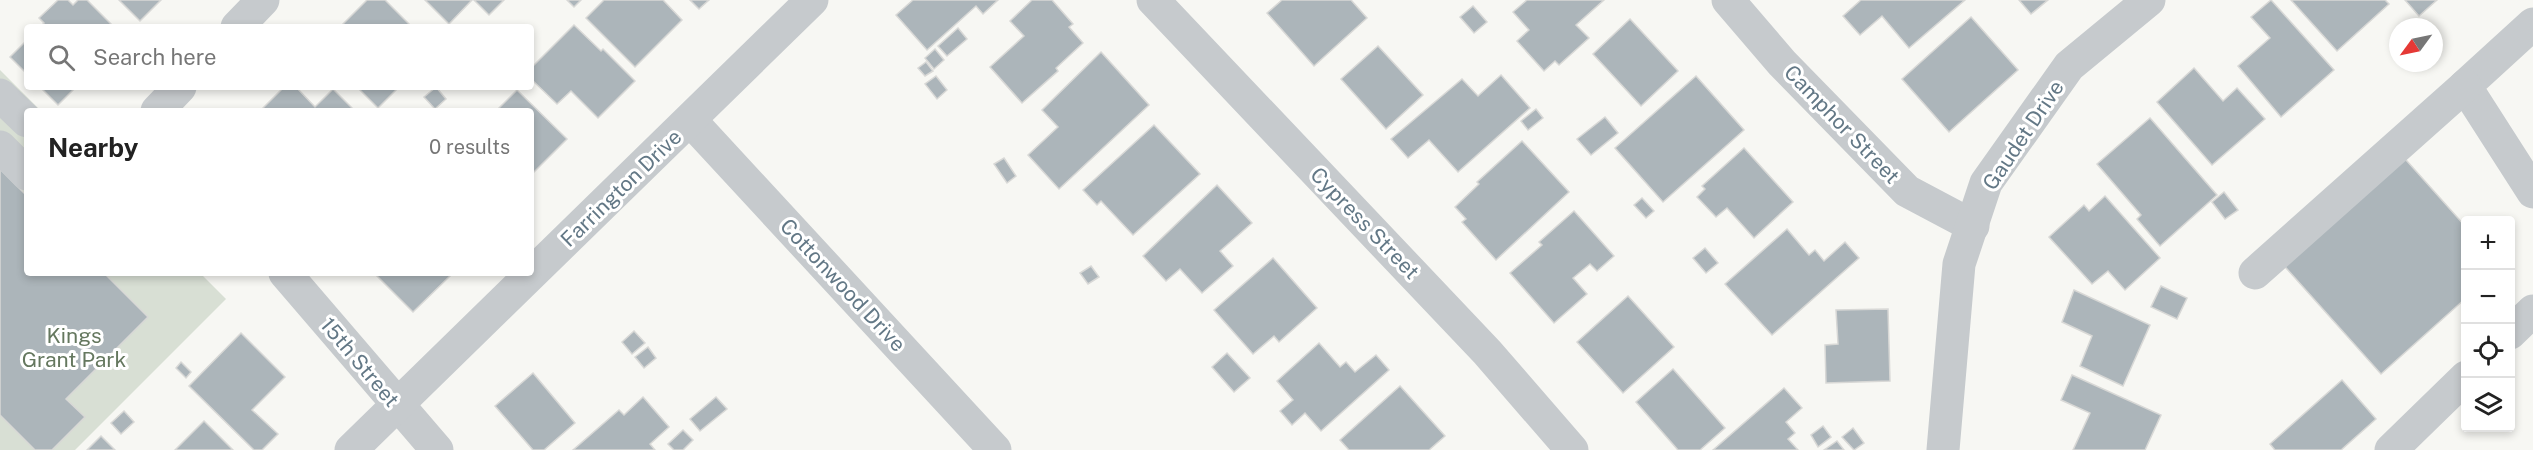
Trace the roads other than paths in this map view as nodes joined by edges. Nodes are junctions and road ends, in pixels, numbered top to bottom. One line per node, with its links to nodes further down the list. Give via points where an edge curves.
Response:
1 (263, 0): 6 (street)
2 (812, 0): 13 (street, Farrington Drive)
3 (1153, 0): 29 (street, Cypress Street, via 1487,352)
4 (1728, 0): 17 (street, Camphor Street, via 1782,63 1907,191)
5 (2149, 0): 17 (street, Gaudet Drive, via 2069,66 1986,183)
6 (240, 24)
7 (2533, 24): 8 (street)
8 (2465, 86): 16 (street); 19 (street)
9 (177, 90): 11 (street)
10 (0, 95): 12 (street)
11 (160, 108)
12 (24, 118)
13 (691, 121): 18 (street, Farrington Drive); 28 (street, Cottonwood Drive)
14 (0, 147): 15 (street)
15 (24, 171)
16 (2533, 192)
17 (1973, 226): 30 (street, Gaudet Drive, via 1959,264)
18 (534, 272)
19 (2254, 273)
20 (288, 276): 25 (street, 15th Street)
21 (529, 276): 25 (street, Farrington Drive)
22 (2533, 310): 23 (street)
23 (2515, 329)
24 (2465, 378): 31 (street)
25 (396, 404): 26 (street, Farrington Drive); 27 (street, 15th Street)
26 (351, 450)
27 (437, 450)
28 (994, 450)
29 (1572, 450)
30 (1943, 450)
31 (2391, 450)

